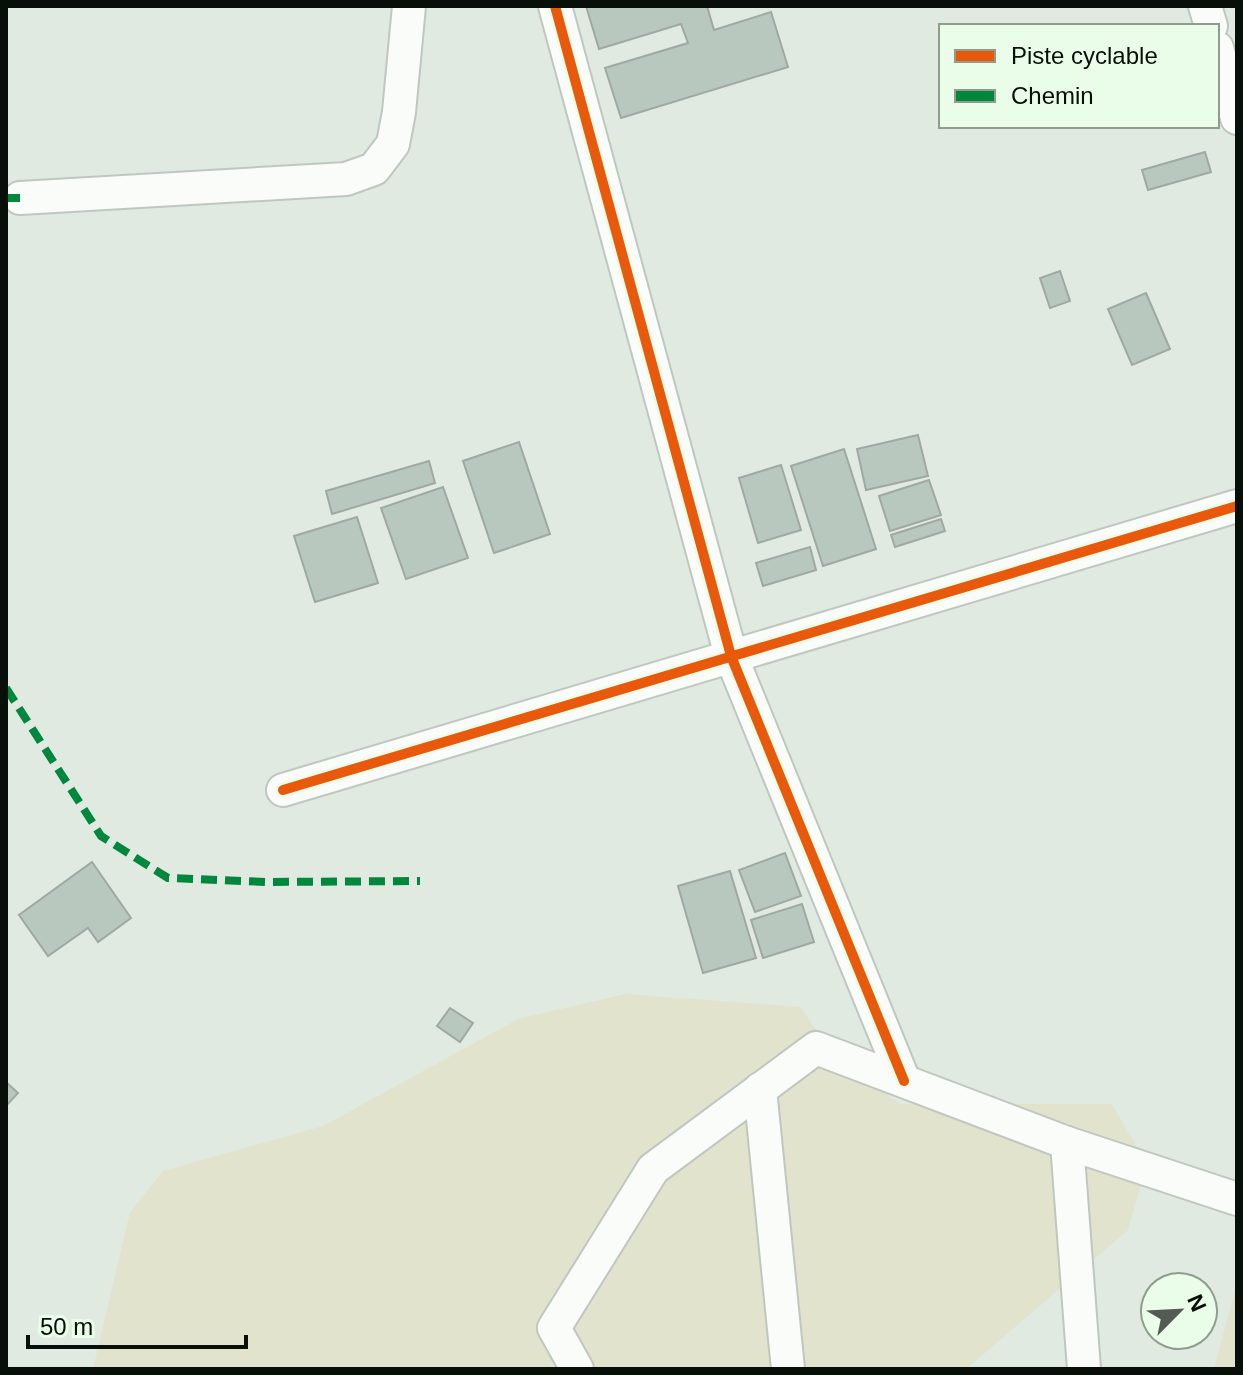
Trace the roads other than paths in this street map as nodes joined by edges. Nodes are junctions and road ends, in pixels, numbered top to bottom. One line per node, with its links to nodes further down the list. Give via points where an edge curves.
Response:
1 (409, 6): 5 (street, via 393,144 374,169 346,179)
2 (555, 6): 7 (street)
3 (1219, 55): 4 (street)
4 (1237, 118)
5 (20, 198)
6 (1237, 506): 7 (street)
7 (731, 656): 8 (street); 9 (street)
8 (283, 790)
9 (904, 1081): 10 (street, via 816,1048); 11 (street)
10 (760, 1089): 13 (street, via 653,1169 554,1328); 14 (street)
11 (1067, 1143): 12 (street); 15 (street)
12 (1237, 1199)
13 (577, 1369)
14 (788, 1369)
15 (1084, 1369)

